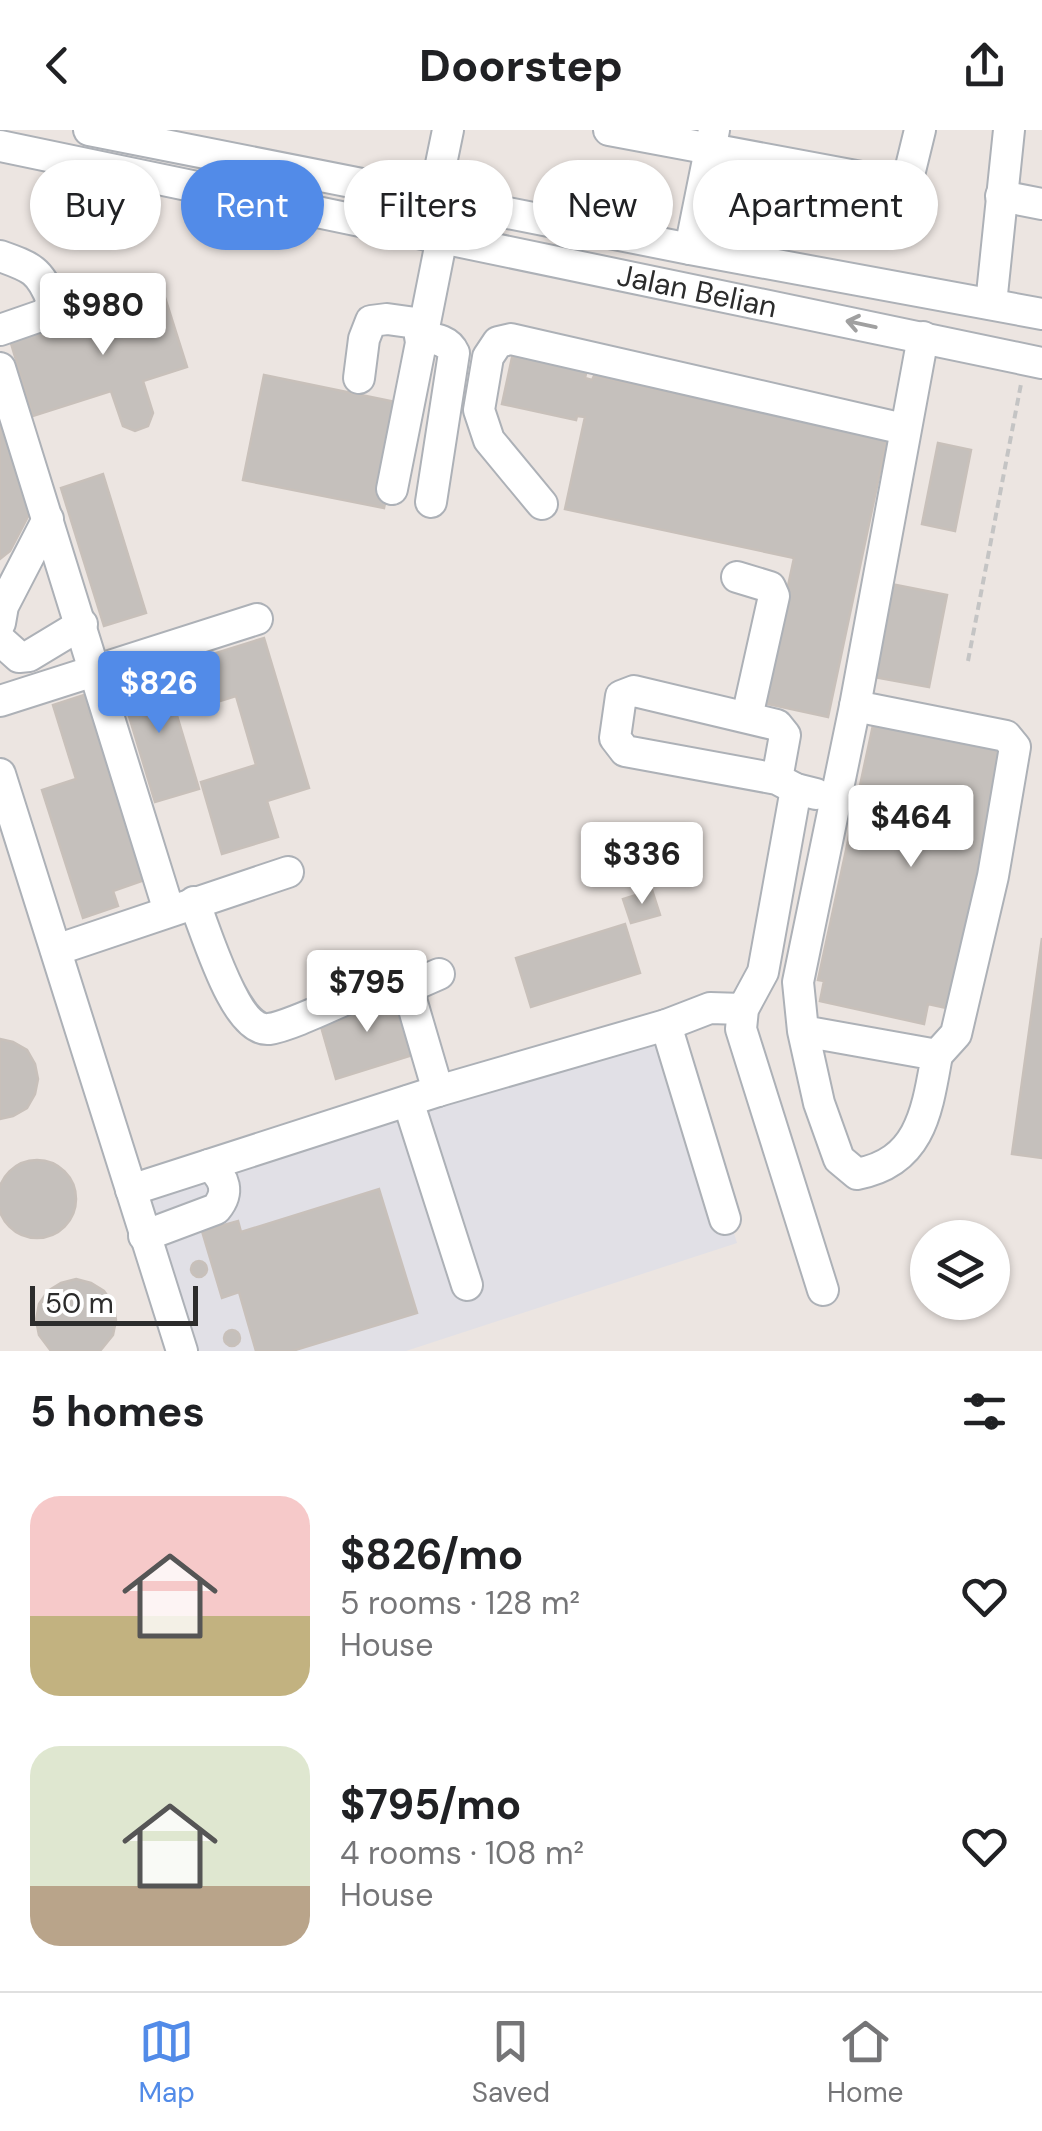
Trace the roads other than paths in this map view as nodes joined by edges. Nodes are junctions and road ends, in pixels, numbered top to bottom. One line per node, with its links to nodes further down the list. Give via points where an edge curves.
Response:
1 (89, 130): 9 (street, Jalan Belian)
2 (448, 130): 8 (street)
3 (609, 130): 6 (street)
4 (920, 130): 6 (street, via 909,175 888,182)
5 (1009, 130): 10 (street)
6 (711, 140): 14 (street)
7 (0, 146): 13 (street, Jalan Belian)
8 (442, 160)
9 (344, 180)
10 (1001, 196): 11 (street); 18 (street)
11 (1042, 204)
12 (513, 214): 14 (street, Jalan Belian)
13 (344, 217)
14 (690, 249): 18 (street, Jalan Belian)
15 (439, 250): 21 (street)
16 (505, 250): 22 (street, Jalan Belian, one-way to 16)
17 (0, 256): 20 (street, via 43,277 52,301 46,314)
18 (992, 304): 19 (street, Jalan Belian)
19 (1042, 314)
20 (0, 330)
21 (422, 331): 25 (street, via 387,319 370,321); 27 (street); 28 (street, via 454,353)
22 (923, 337): 23 (street, Jalan Belian); 26 (street)
23 (1034, 361)
24 (0, 368): 30 (street)
25 (359, 378)
26 (904, 429): 29 (street, via 511,339 498,342 488,358 480,410 489,440); 38 (street)
27 (392, 490)
28 (431, 502)
29 (542, 504)
30 (48, 519): 33 (street); 34 (street)
31 (736, 578): 39 (street, via 770,587 774,596)
32 (257, 619): 36 (street)
33 (0, 623)
34 (82, 624): 35 (street, via 29,656 19,657); 36 (street)
35 (0, 640)
36 (96, 671): 37 (street); 44 (street)
37 (0, 701)
38 (856, 706): 42 (street); 51 (street, via 1006,736 1015,748 956,1034)
39 (747, 717): 41 (street, via 777,725 785,736); 41 (street, via 627,692 615,738 625,752)
40 (1, 781): 45 (street)
41 (786, 784): 42 (street); 48 (street, via 762,972)
42 (836, 798): 50 (street, via 798,982)
43 (288, 872): 44 (street)
44 (182, 906): 45 (street); 47 (street, via 250,1025 268,1029)
45 (56, 950): 55 (street)
46 (439, 974): 52 (street, via 414,985 410,1000)
47 (363, 992)
48 (743, 1009): 49 (street, via 710,1008); 59 (street, via 741,1029)
49 (666, 1025): 52 (street); 56 (street)
50 (803, 1032): 51 (street); 51 (street, via 827,1128 839,1158 856,1174 900,1158 928,1104)
51 (936, 1055)
52 (438, 1091): 53 (street)
53 (408, 1101): 54 (street); 58 (street)
54 (209, 1164): 55 (street); 57 (street, via 225,1185 216,1208)
55 (130, 1190): 57 (street)
56 (726, 1218)
57 (144, 1236): 60 (street)
58 (467, 1285)
59 (823, 1290)
60 (182, 1351)

